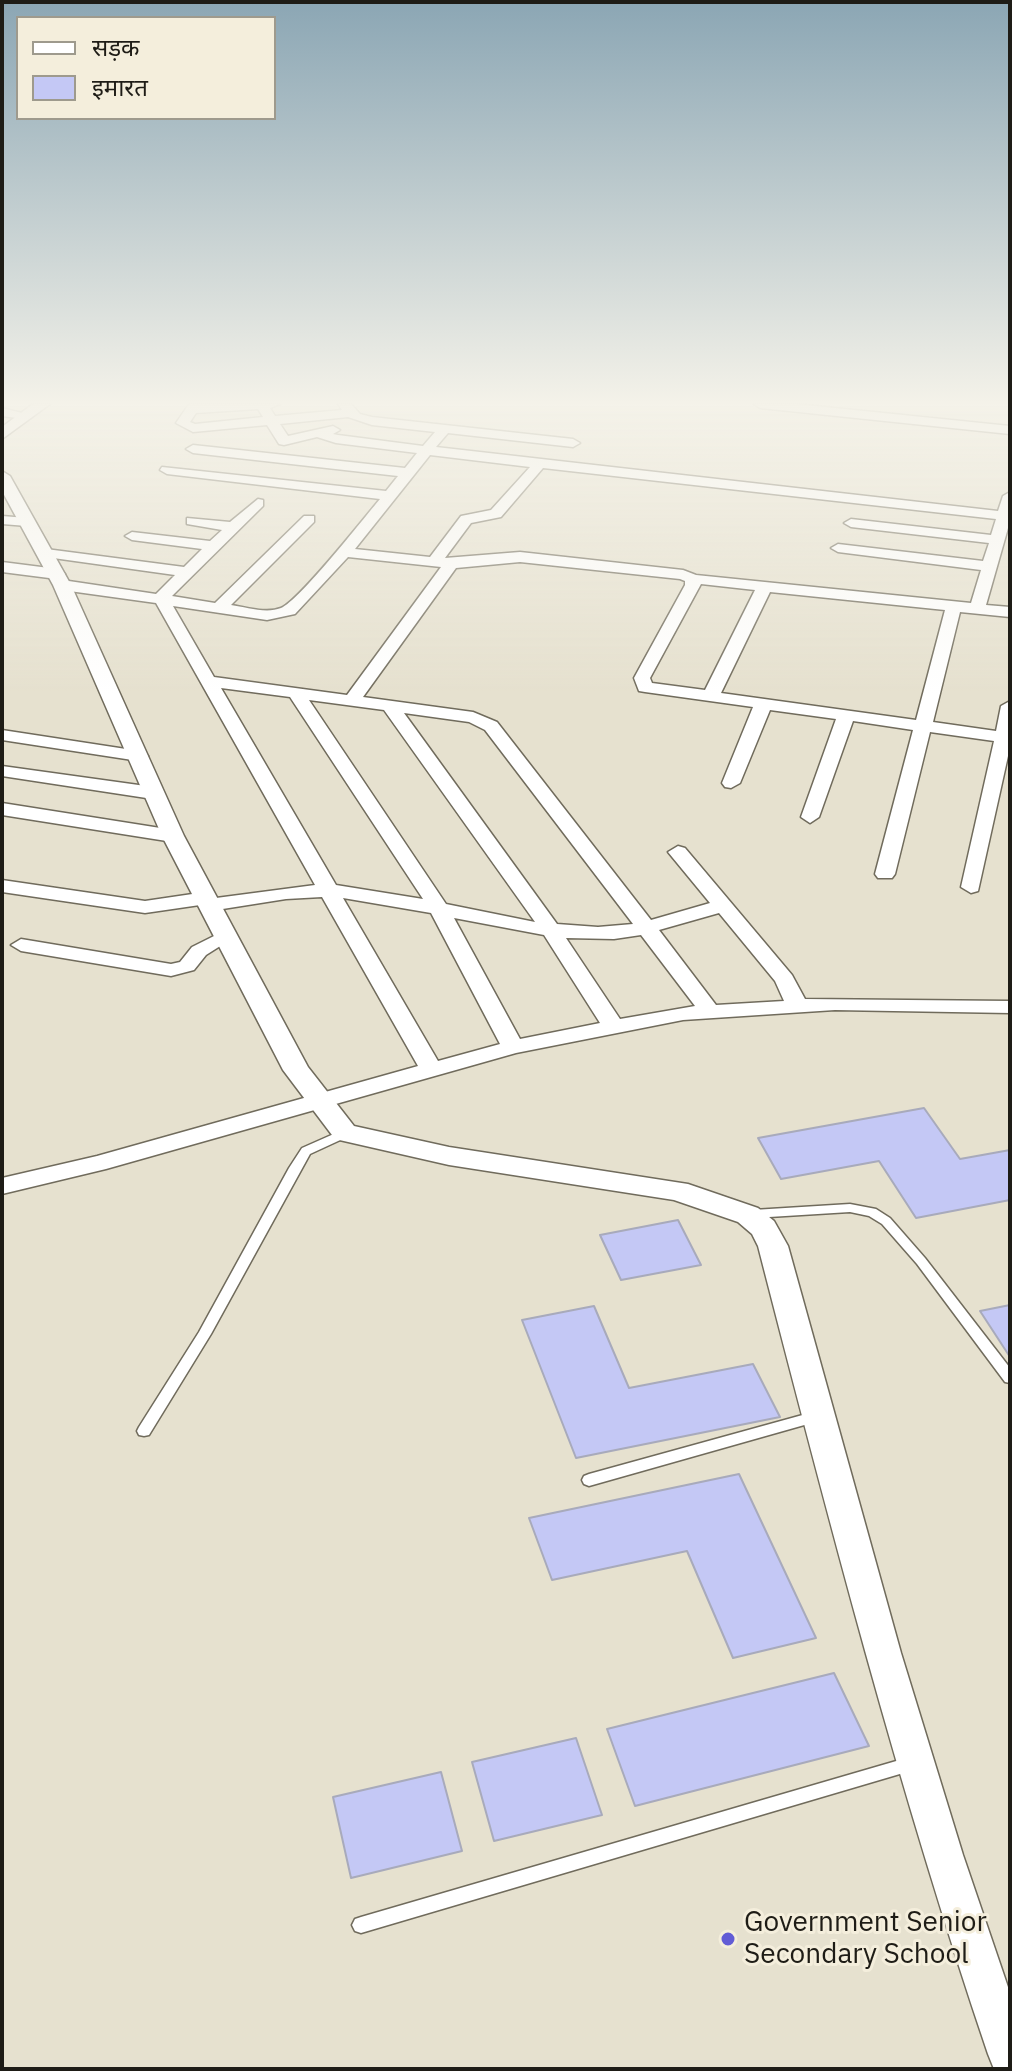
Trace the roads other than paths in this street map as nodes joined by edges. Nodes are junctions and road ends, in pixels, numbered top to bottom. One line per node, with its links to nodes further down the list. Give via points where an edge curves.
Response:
1 (15, 501): 11 (street)
2 (385, 501): 18 (street)
3 (508, 501): 20 (street, via 496,514 466,519)
4 (867, 501): 7 (street)
5 (1009, 501): 7 (street)
6 (258, 503): 13 (street)
7 (1004, 516): 15 (street)
8 (309, 519): 29 (street)
9 (2, 520): 11 (street)
10 (192, 521): 13 (street)
11 (27, 522): 19 (street)
12 (851, 523): 15 (street)
13 (233, 527): 16 (street)
14 (132, 536): 16 (street)
15 (997, 540): 21 (street)
16 (212, 546): 23 (street)
17 (838, 548): 21 (street)
18 (344, 552): 20 (street); 29 (street, via 289,611 267,615)
19 (46, 553): 23 (street); 24 (street)
20 (443, 563): 25 (street, via 520,557); 35 (street)
21 (989, 566): 30 (street)
22 (2, 567): 24 (street)
23 (185, 572): 27 (street)
24 (59, 579): 27 (street); 43 (street)
25 (693, 579): 26 (street); 34 (street, via 642,683 651,690)
26 (765, 586): 28 (street); 34 (street)
27 (161, 598): 29 (street); 32 (street)
28 (954, 606): 30 (street); 40 (street)
29 (220, 607)
30 (977, 608): 31 (street)
31 (1010, 612)
32 (209, 681): 33 (street); 54 (street)
33 (296, 693): 35 (street); 57 (street)
34 (710, 698): 36 (street)
35 (351, 701): 37 (street)
36 (763, 705): 39 (street); 45 (street)
37 (390, 706): 58 (street, via 473,717 491,726); 59 (street)
38 (1010, 706): 42 (street)
39 (846, 716): 40 (street); 48 (street)
40 (925, 727): 42 (street); 51 (street)
41 (2, 735): 43 (street)
42 (1006, 737): 53 (street)
43 (139, 756): 46 (street)
44 (2, 771): 46 (street)
45 (731, 783)
46 (153, 793): 49 (street)
47 (2, 809): 49 (street)
48 (810, 817)
49 (173, 836): 55 (street)
50 (678, 852): 56 (street)
51 (885, 874)
52 (2, 886): 55 (street, via 145,907)
53 (971, 887)
54 (330, 891): 55 (street); 57 (street); 67 (street)
55 (208, 901): 60 (street)
56 (724, 905): 58 (street); 62 (street, via 785,979)
57 (439, 909): 59 (street); 66 (street)
58 (643, 927): 59 (street, via 602,933); 64 (street)
59 (550, 929): 65 (street)
60 (226, 936): 61 (street, via 199,951 187,966 171,970); 68 (street, via 296,1070)
61 (21, 945)
62 (797, 1005): 63 (street); 64 (street)
63 (1010, 1007)
64 (710, 1011): 65 (street)
65 (614, 1027): 66 (street)
66 (513, 1047): 67 (street)
67 (431, 1069): 68 (street)
68 (318, 1101): 69 (street); 70 (street)
69 (345, 1133): 71 (street, via 436,1154 678,1191); 74 (lane, via 306,1151)
70 (2, 1186)
71 (748, 1215): 72 (lane, via 850,1208 879,1216 921,1261); 73 (street, via 764,1228 773,1246)
72 (1010, 1378)
73 (818, 1416): 75 (lane); 76 (street)
74 (144, 1431)
75 (589, 1480)
76 (917, 1762): 77 (lane); 78 (street, via 972,1949)
77 (361, 1925)
78 (1010, 2054)

